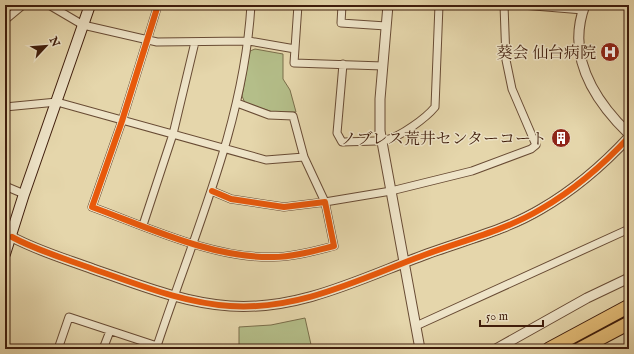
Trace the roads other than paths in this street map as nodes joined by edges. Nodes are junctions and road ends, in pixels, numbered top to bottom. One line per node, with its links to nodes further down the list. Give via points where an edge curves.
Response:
1 (23, 5): 13 (street)
2 (49, 5): 14 (street)
3 (90, 5): 14 (main road)
4 (158, 5): 16 (street)
5 (251, 5): 17 (street)
6 (298, 5): 19 (street)
7 (342, 5): 15 (street, via 341,23)
8 (388, 5): 15 (street)
9 (439, 5): 28 (street, via 435,107 428,115 394,137)
10 (504, 5): 33 (street, via 506,60 512,89 536,145 472,172)
11 (522, 5): 12 (street)
12 (584, 8): 27 (street, via 580,41 587,79 602,104)
13 (5, 20)
14 (83, 25): 16 (street); 22 (main road)
15 (386, 26): 21 (street)
16 (147, 40): 18 (street); 25 (street)
17 (249, 41): 18 (street); 19 (street); 23 (street)
18 (195, 42): 26 (street)
19 (295, 49): 20 (street, via 294,63)
20 (343, 64): 21 (street); 28 (street, via 337,133 342,142)
21 (383, 66): 28 (street, via 379,119)
22 (57, 102): 24 (street); 25 (street); 34 (main road)
23 (237, 103): 29 (street); 30 (street, via 269,115 293,116)
24 (5, 107)
25 (122, 121): 26 (street); 36 (street, via 92,207)
26 (173, 134): 29 (street); 36 (street)
27 (629, 135): 41 (street, via 587,177 539,210 499,228)
28 (382, 140): 33 (street)
29 (224, 148): 30 (street, via 266,160); 32 (street)
30 (304, 157): 35 (street)
31 (5, 186): 34 (street)
32 (212, 191): 35 (street, via 231,199 284,207); 39 (street)
33 (391, 191): 35 (street); 41 (street)
34 (24, 194): 38 (main road)
35 (325, 202): 39 (street, via 334,246 274,257 229,253)
36 (142, 225): 39 (street)
37 (629, 230): 46 (street)
38 (12, 237): 40 (main road); 43 (street, via 30,246)
39 (193, 244): 43 (street)
40 (5, 254)
41 (405, 262): 43 (street, via 318,294 276,304 230,306); 46 (street)
42 (629, 278): 52 (street, via 587,298)
43 (176, 296): 48 (street)
44 (629, 306): 53 (highway)
45 (629, 323): 54 (highway)
46 (416, 326): 51 (street)
47 (110, 331): 48 (street); 49 (street, via 68,317); 50 (street)
48 (156, 348)
49 (58, 349)
50 (103, 349)
51 (420, 349)
52 (496, 349)
53 (549, 349)
54 (580, 349)

